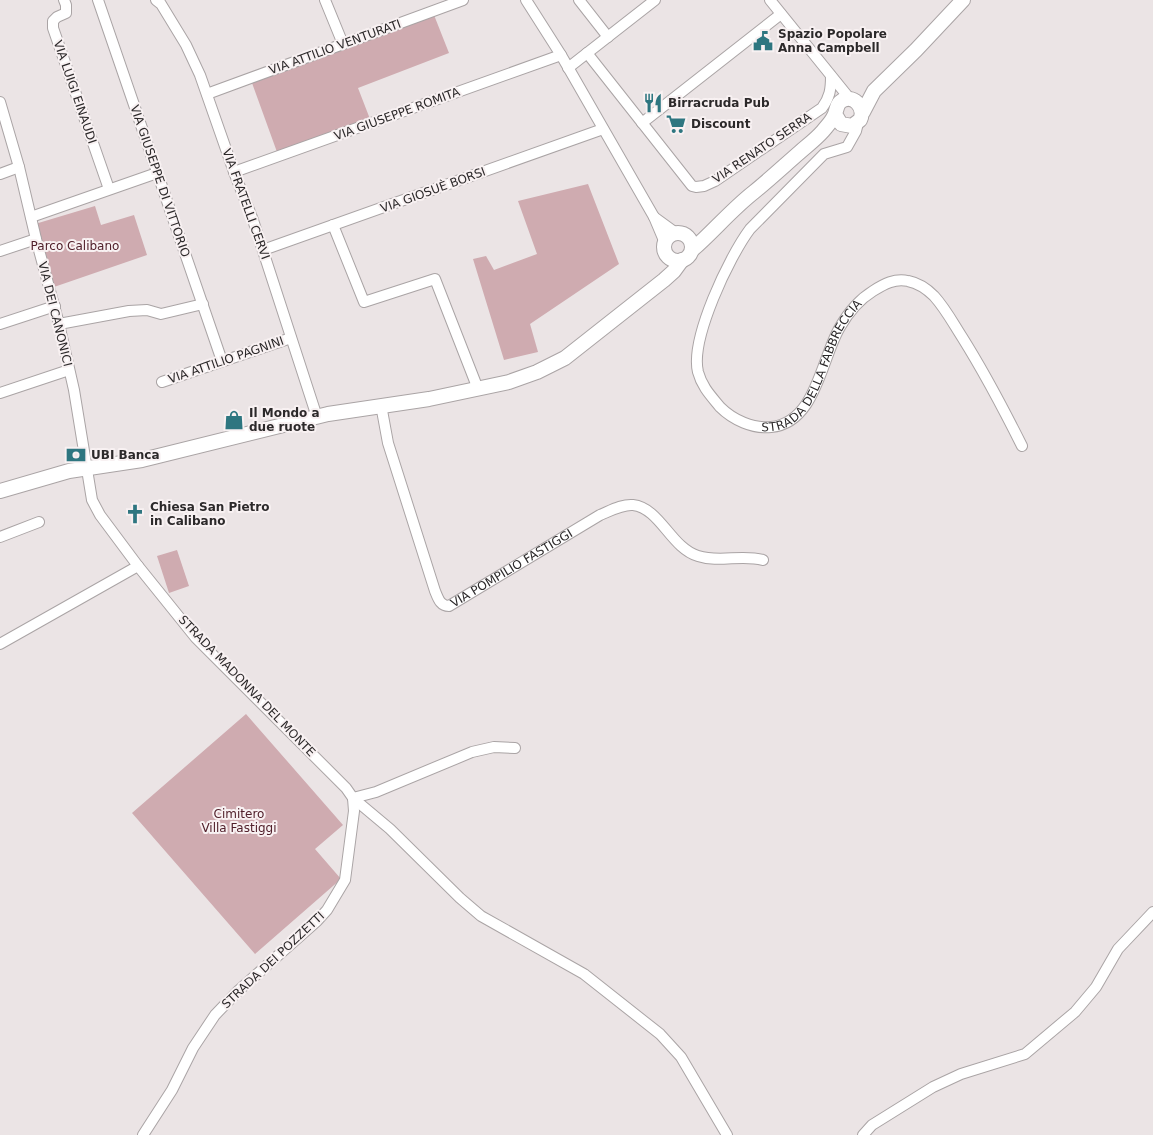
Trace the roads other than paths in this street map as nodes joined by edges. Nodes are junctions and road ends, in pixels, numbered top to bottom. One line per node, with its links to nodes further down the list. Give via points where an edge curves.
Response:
1 (64, 0): 29 (street, VIA LUIGI EINAUDI, via 66,13 53,21 53,28)
2 (98, 0): 26 (street, VIA GIUSEPPE DI VITTORIO)
3 (156, 0): 19 (street, VIA FRATELLI CERVI, via 186,44)
4 (325, 0): 13 (street)
5 (463, 0): 13 (street, VIA ATTILIO VENTURATI)
6 (526, 0): 15 (street)
7 (579, 0): 12 (street)
8 (655, 0): 12 (street)
9 (770, 0): 11 (street)
10 (962, 0): 18 (street)
11 (781, 14): 17 (street); 23 (street)
12 (608, 37): 14 (street)
13 (343, 44): 19 (street, VIA ATTILIO VENTURATI)
14 (587, 53): 16 (street); 23 (street, VIA RENATO SERRA)
15 (561, 55): 16 (street); 27 (street, VIA GIUSEPPE ROMITA)
16 (568, 68): 24 (street)
17 (832, 76): 20 (street); 23 (street, VIA RENATO SERRA, via 828,99 822,108 704,186 692,186)
18 (874, 91): 20 (street); 22 (street)
19 (207, 94): 27 (street, VIA FRATELLI CERVI)
20 (852, 99): 22 (street, STRADA DELLA FABBRECCIA, via 860,105); 22 (street, via 844,100 836,108)
21 (0, 102): 25 (street, VIA DEI CANONICI)
22 (848, 120): 34 (street, via 822,132 734,208 702,241); 51 (street, STRADA DELLA FABBRECCIA, via 850,143 847,147 824,154 739,243 701,330 696,358 702,383 727,414 742,422 771,428 788,423 812,397 830,346 852,310 883,284 908,281 924,287 946,311 987,376)
23 (642, 123)
24 (603, 129): 30 (street); 32 (street, VIA GIOSUÈ BORSI)
25 (19, 167): 28 (street); 31 (street, VIA DEI CANONICI)
26 (157, 172): 29 (street); 39 (street, VIA GIUSEPPE DI VITTORIO)
27 (234, 172): 36 (street, VIA FRATELLI CERVI)
28 (0, 174)
29 (109, 189): 31 (street)
30 (654, 216): 34 (street); 35 (street)
31 (30, 217): 33 (street, VIA DEI CANONICI)
32 (333, 225): 36 (street, VIA GIOSUÈ BORSI); 47 (street, via 364,302 435,279)
33 (36, 239): 37 (street); 40 (street, VIA DEI CANONICI)
34 (685, 245): 35 (street, via 669,236); 35 (street, via 673,260); 38 (street, via 674,271)
35 (666, 249): 38 (street)
36 (263, 250): 43 (street, VIA FRATELLI CERVI)
37 (0, 251)
38 (664, 280): 47 (street, via 565,358 510,382)
39 (203, 304): 42 (street, via 161,314 147,310 129,311); 44 (street, VIA GIUSEPPE DI VITTORIO)
40 (55, 306): 41 (street); 42 (street, VIA DEI CANONICI)
41 (0, 324)
42 (59, 324): 45 (street, VIA DEI CANONICI)
43 (291, 338): 44 (street, VIA ATTILIO PAGNINI); 50 (street, VIA FRATELLI CERVI)
44 (222, 361): 46 (street, VIA ATTILIO PAGNINI)
45 (69, 370): 48 (street); 52 (street, VIA DEI CANONICI)
46 (162, 382)
47 (478, 389): 49 (street)
48 (0, 393)
49 (381, 405): 50 (street); 56 (street, VIA POMPILIO FASTIGGI, via 388,443 432,582 438,599 445,606 620,506 643,508 683,549 698,556)
50 (316, 417): 52 (street, via 142,460)
51 (1022, 446)
52 (88, 468): 53 (street); 57 (street, STRADA MADONNA DEL MONTE, via 92,500)
53 (0, 491)
54 (39, 522): 55 (street)
55 (0, 537)
56 (763, 560)
57 (138, 566): 58 (street); 60 (street, STRADA MADONNA DEL MONTE, via 196,638)
58 (0, 644)
59 (515, 748): 60 (street, via 494,747 472,752 376,792)
60 (353, 798): 62 (street, STRADA DEI POZZETTI, via 344,880 327,910 215,1015); 63 (street, STRADA MADONNA DEL MONTE, via 481,916 584,974 660,1034 681,1057)
61 (1153, 912): 64 (street, via 1118,949 1096,987 1075,1012 1025,1054 940,1084 872,1126)
62 (143, 1135)
63 (727, 1135)
64 (864, 1135)

